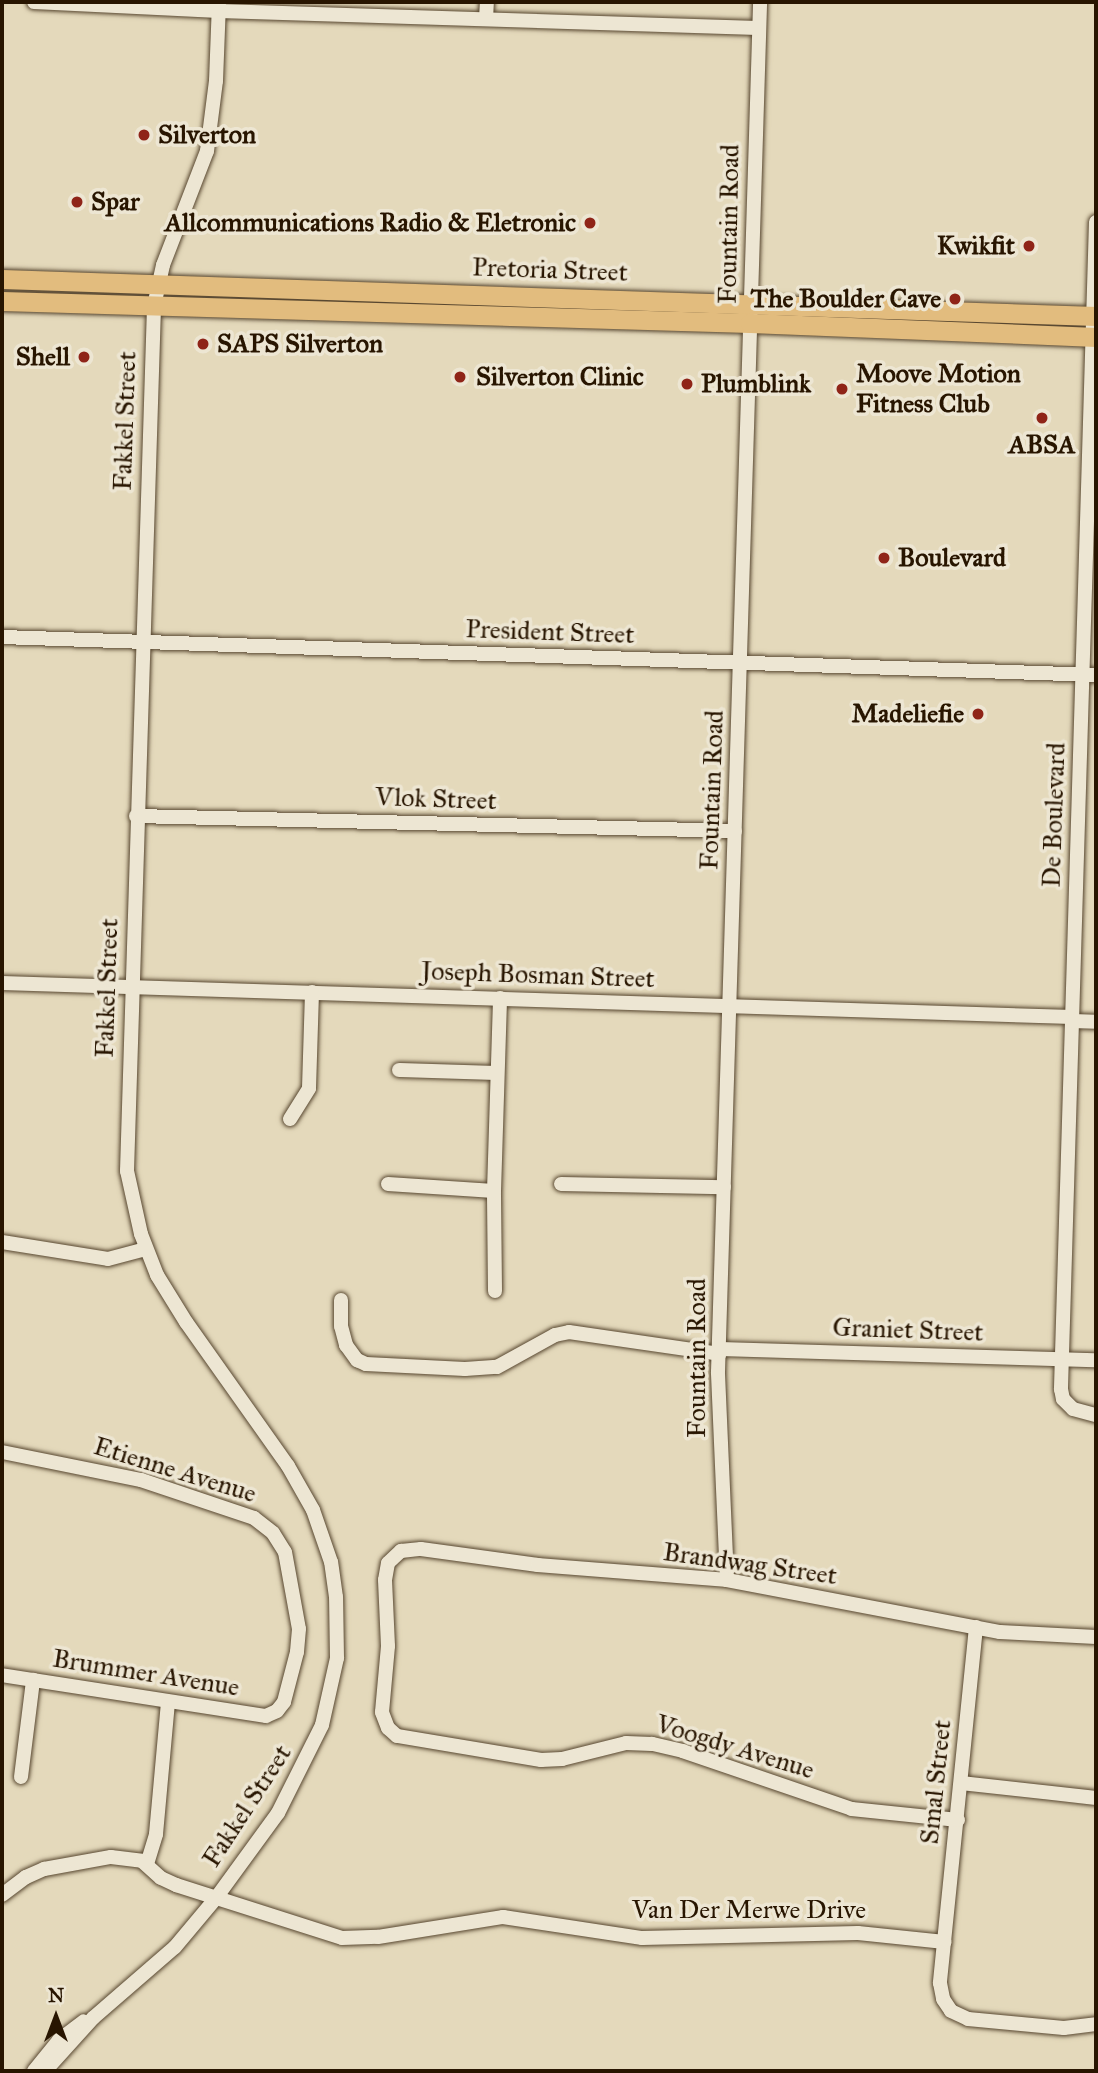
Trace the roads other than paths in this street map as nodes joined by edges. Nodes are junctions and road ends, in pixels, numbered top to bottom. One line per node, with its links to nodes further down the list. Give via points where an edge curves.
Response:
1 (34, 2): 4 (street)
2 (487, 2): 5 (street)
3 (760, 2): 6 (street, Fountain Road)
4 (219, 6): 5 (street); 9 (street, Fakkel Street, via 207,150)
5 (486, 19): 6 (street)
6 (758, 28): 11 (street, Fountain Road)
7 (1096, 222): 13 (street, De Boulevard)
8 (2, 279): 9 (main road, Pretoria Street)
9 (158, 283): 11 (main road, Pretoria Street); 12 (street, Fakkel Street)
10 (2, 301): 12 (main road, Pretoria Street)
11 (751, 302): 13 (main road, Pretoria Street); 14 (street, Fountain Road)
12 (154, 306): 14 (main road, Pretoria Street); 17 (street, Fakkel Street)
13 (1095, 316): 15 (street, De Boulevard)
14 (750, 323): 15 (main road, Pretoria Street); 18 (street, Fountain Road)
15 (1094, 337): 19 (street, De Boulevard)
16 (2, 637): 17 (street, President Street)
17 (142, 642): 18 (street, President Street); 20 (street, Fakkel Street)
18 (740, 663): 19 (street, President Street); 21 (street, Fountain Road)
19 (1090, 675): 27 (street, De Boulevard)
20 (136, 816): 21 (street, Vlok Street); 23 (street, Fakkel Street)
21 (735, 831): 26 (street, Fountain Road)
22 (2, 983): 23 (street, Joseph Bosman Street)
23 (132, 987): 24 (street, Joseph Bosman Street); 37 (street, Fakkel Street, via 127,1171)
24 (312, 992): 25 (street, Joseph Bosman Street); 31 (street, via 309,1088)
25 (500, 998): 26 (street, Joseph Bosman Street); 30 (street)
26 (729, 1006): 27 (street, Joseph Bosman Street); 34 (street, Fountain Road)
27 (1072, 1019): 28 (street, Joseph Bosman Street); 41 (street, De Boulevard)
28 (1096, 1022)
29 (399, 1070): 30 (street)
30 (497, 1073): 35 (street)
31 (290, 1119)
32 (388, 1184): 35 (street)
33 (561, 1184): 34 (street)
34 (724, 1187): 40 (street, Fountain Road)
35 (494, 1191): 38 (street)
36 (2, 1242): 37 (street, via 108,1259)
37 (146, 1249): 59 (street, Fakkel Street, via 178,1310 303,1489 323,1537 336,1597 334,1677 316,1741 279,1811)
38 (495, 1292)
39 (341, 1300): 40 (street, Graniet Street, via 346,1345 366,1364 466,1370 497,1367 569,1332)
40 (719, 1352): 41 (street, Graniet Street); 46 (street, Fountain Road)
41 (1062, 1359): 42 (street, Graniet Street); 43 (street, De Boulevard, via 1061,1392 1069,1406)
42 (1096, 1360)
43 (1096, 1415)
44 (2, 1452): 52 (street, Etienne Avenue, via 154,1483 251,1516 273,1533 288,1562 298,1615 297,1652)
45 (396, 1554): 46 (street, Brandwag Street, via 421,1549 538,1565); 56 (street, Voogdy Avenue, via 385,1580 388,1646 382,1712 397,1736 541,1760 570,1758 621,1744 652,1744 852,1809)
46 (727, 1580): 47 (street, Brandwag Street)
47 (976, 1627): 48 (street, Brandwag Street); 54 (street, Smal Street)
48 (1096, 1637)
49 (2, 1675): 50 (street, Brummer Avenue)
50 (33, 1680): 51 (street, Brummer Avenue); 53 (street)
51 (167, 1702): 52 (street, Brummer Avenue, via 257,1716); 57 (street, via 156,1834)
52 (280, 1708)
53 (21, 1777)
54 (961, 1783): 55 (street); 56 (street, Smal Street)
55 (1096, 1798)
56 (958, 1821): 60 (street, Smal Street)
57 (147, 1864): 58 (street, via 111,1857 62,1863 26,1877); 59 (street, Van Der Merwe Drive, via 166,1881)
58 (2, 1895)
59 (216, 1898): 60 (street, Van Der Merwe Drive, via 342,1938 378,1937 503,1917 642,1938 858,1933); 61 (street, Fakkel Street, via 172,1950)
60 (945, 1942): 62 (street, via 941,1993 955,2014 1039,2027)
61 (93, 2018): 63 (street, via 66,2033); 64 (street)
62 (1096, 2024)
63 (33, 2071)
64 (45, 2071)

